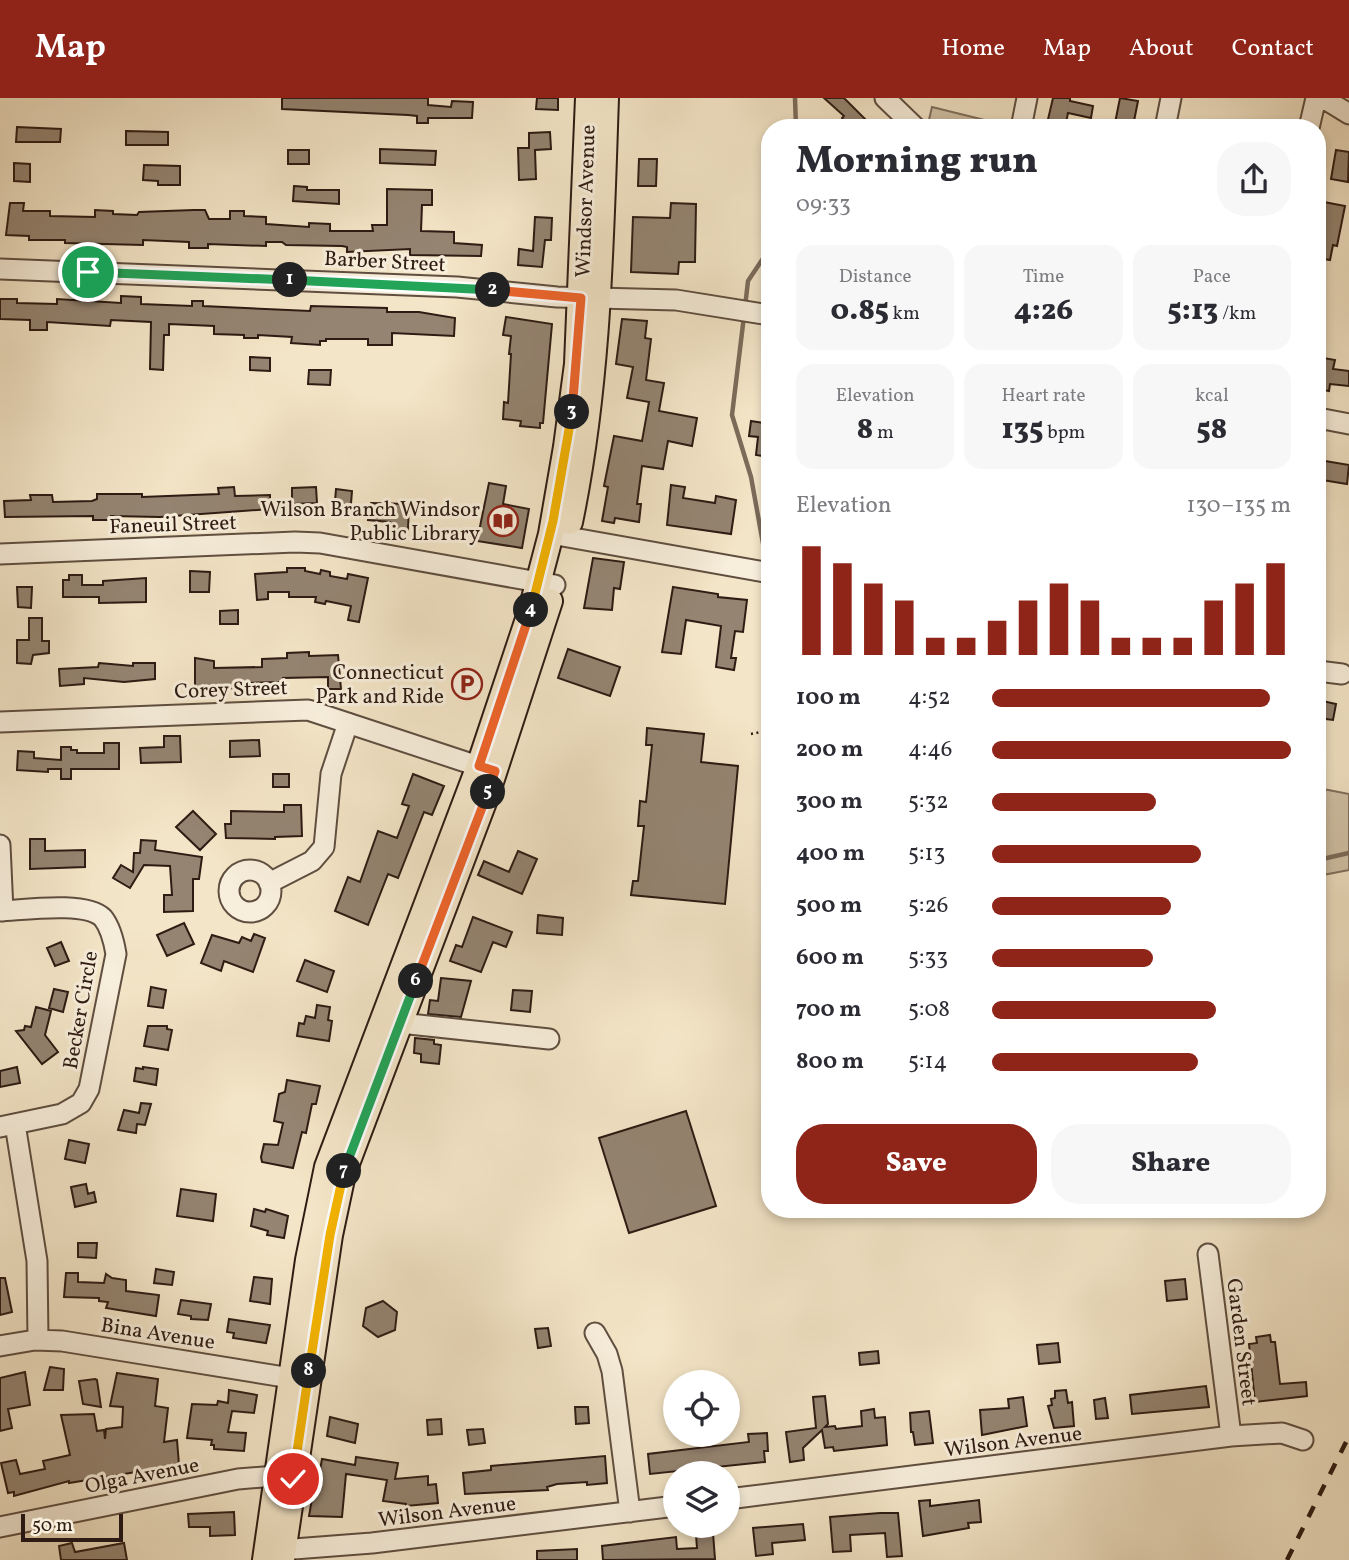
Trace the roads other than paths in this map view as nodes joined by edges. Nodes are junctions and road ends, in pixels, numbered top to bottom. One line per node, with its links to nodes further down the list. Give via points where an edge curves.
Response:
1 (588, 98): 14 (main road, Windsor Avenue)
2 (606, 98): 14 (main road, Windsor Avenue)
3 (885, 98): 9 (street)
4 (1027, 98): 10 (street)
5 (1171, 98): 11 (street)
6 (1316, 98): 12 (street)
7 (1323, 98): 8 (street)
8 (1349, 114)
9 (907, 119)
10 (1023, 119)
11 (1167, 119)
12 (1311, 119)
13 (0, 269): 14 (street, Barber Street, via 364,282)
14 (590, 298): 15 (street, Barber Street, via 676,300); 18 (main road, Windsor Avenue)
15 (755, 313)
16 (1326, 420): 17 (street)
17 (1349, 424)
18 (559, 535): 20 (street); 21 (main road, Windsor Avenue)
19 (0, 554): 21 (street, Faneuil Street, via 295,542)
20 (761, 571)
21 (547, 584): 26 (main road, Windsor Avenue)
22 (1326, 672): 23 (street)
23 (1342, 674)
24 (0, 722): 25 (street, Corey Street, via 291,709)
25 (348, 723): 26 (street, Corey Street); 28 (street, via 331,774 324,846 312,861)
26 (487, 769): 30 (main road, Windsor Avenue); 32 (main road, Windsor Avenue)
27 (0, 845): 29 (street)
28 (269, 883)
29 (2, 911): 33 (street, Becker Circle, via 78,908 102,917 116,954 89,1089 81,1103 62,1114)
30 (400, 1023): 31 (street); 32 (main road, Windsor Avenue)
31 (549, 1040)
32 (365, 1090): 38 (main road, Windsor Avenue)
33 (7, 1125): 36 (street, Becker Circle, via 37,1261)
34 (1208, 1254): 39 (street, Garden Street)
35 (595, 1333): 44 (street, via 612,1371)
36 (38, 1340): 37 (street, Bina Avenue); 38 (street, Bina Avenue, via 83,1343)
37 (0, 1346)
38 (299, 1379): 41 (main road, Windsor Avenue)
39 (1231, 1436): 40 (street, Wilson Avenue, via 1282,1433); 42 (street, Wilson Avenue)
40 (1303, 1440)
41 (284, 1478): 45 (street, Olga Avenue, via 238,1479); 46 (main road, Windsor Avenue)
42 (740, 1497)
43 (663, 1508): 44 (street, Wilson Avenue)
44 (630, 1512): 46 (street, Wilson Avenue)
45 (0, 1527)
46 (274, 1554)

